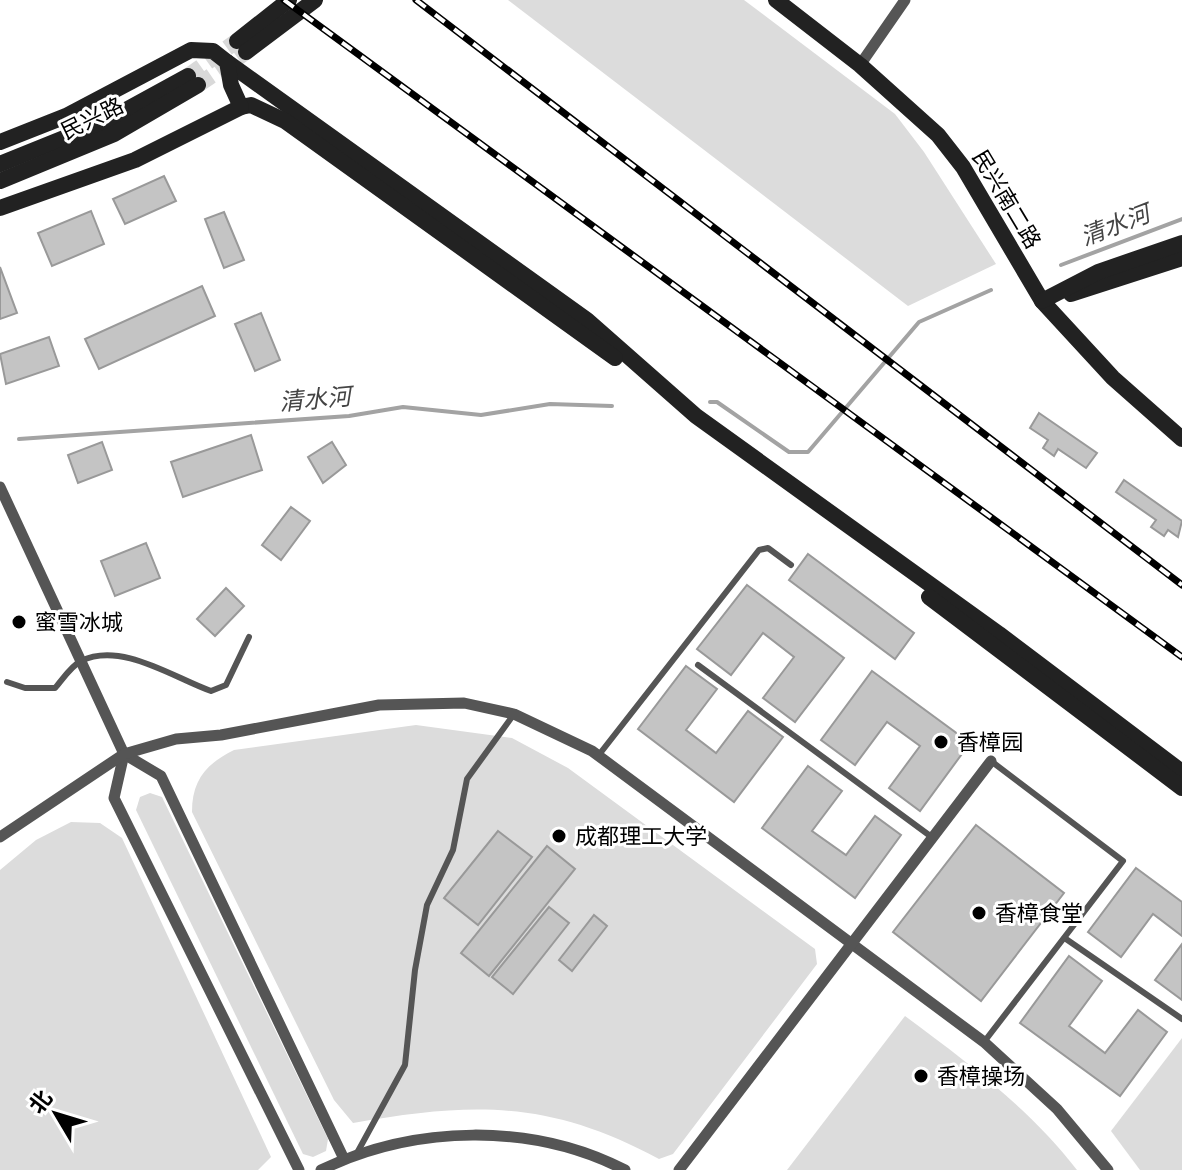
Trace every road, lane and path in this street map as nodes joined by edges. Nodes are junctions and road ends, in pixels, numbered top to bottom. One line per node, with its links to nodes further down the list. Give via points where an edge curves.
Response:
1 (289, 0): 2 (street, via 242,46)
2 (315, 0)
3 (776, 0): 6 (street, 民兴南二路)
4 (905, 0): 6 (street)
5 (227, 62): 7 (street); 8 (street, via 213,51 191,50 66,116); 26 (street, via 587,320 696,416)
6 (860, 65): 14 (street, 民兴南二路, via 938,135 963,167)
7 (241, 107): 11 (street, via 135,160); 27 (street, via 251,105 274,114 501,274 626,365 690,423)
8 (0, 142)
9 (0, 164): 10 (street, 民兴路, via 193,80 114,134)
10 (0, 181)
11 (0, 208)
12 (1182, 243): 14 (street, via 1098,272)
13 (1182, 258): 14 (street)
14 (1042, 301): 15 (street, 民兴南二路, via 1113,378)
15 (1182, 439)
16 (0, 487): 19 (street)
17 (791, 565): 24 (lane, via 768,548 759,550)
18 (249, 637): 19 (lane, via 226,685 211,691 151,664 118,656)
19 (81, 661): 21 (lane, via 55,688); 23 (street)
20 (698, 665): 29 (lane)
21 (7, 682)
22 (514, 714): 23 (street, via 464,703 379,705 176,739); 24 (street); 34 (lane, via 467,779 453,850 427,905 405,1065)
23 (124, 754): 28 (street); 35 (street, via 161,776); 36 (street, via 114,798)
24 (598, 756): 31 (street)
25 (991, 761): 29 (street); 30 (lane, via 1123,861)
26 (1182, 772)
27 (1182, 788)
28 (0, 837)
29 (933, 838): 31 (street)
30 (1066, 939): 32 (lane); 33 (lane)
31 (853, 943): 33 (street); 39 (street)
32 (1182, 1019)
33 (984, 1042): 40 (street, via 1057,1109)
34 (357, 1153): 35 (street); 38 (street, via 411,1141 502,1135 573,1149)
35 (344, 1159): 37 (street)
36 (299, 1170)
37 (321, 1170)
38 (625, 1170)
39 (679, 1170)
40 (1108, 1170)

